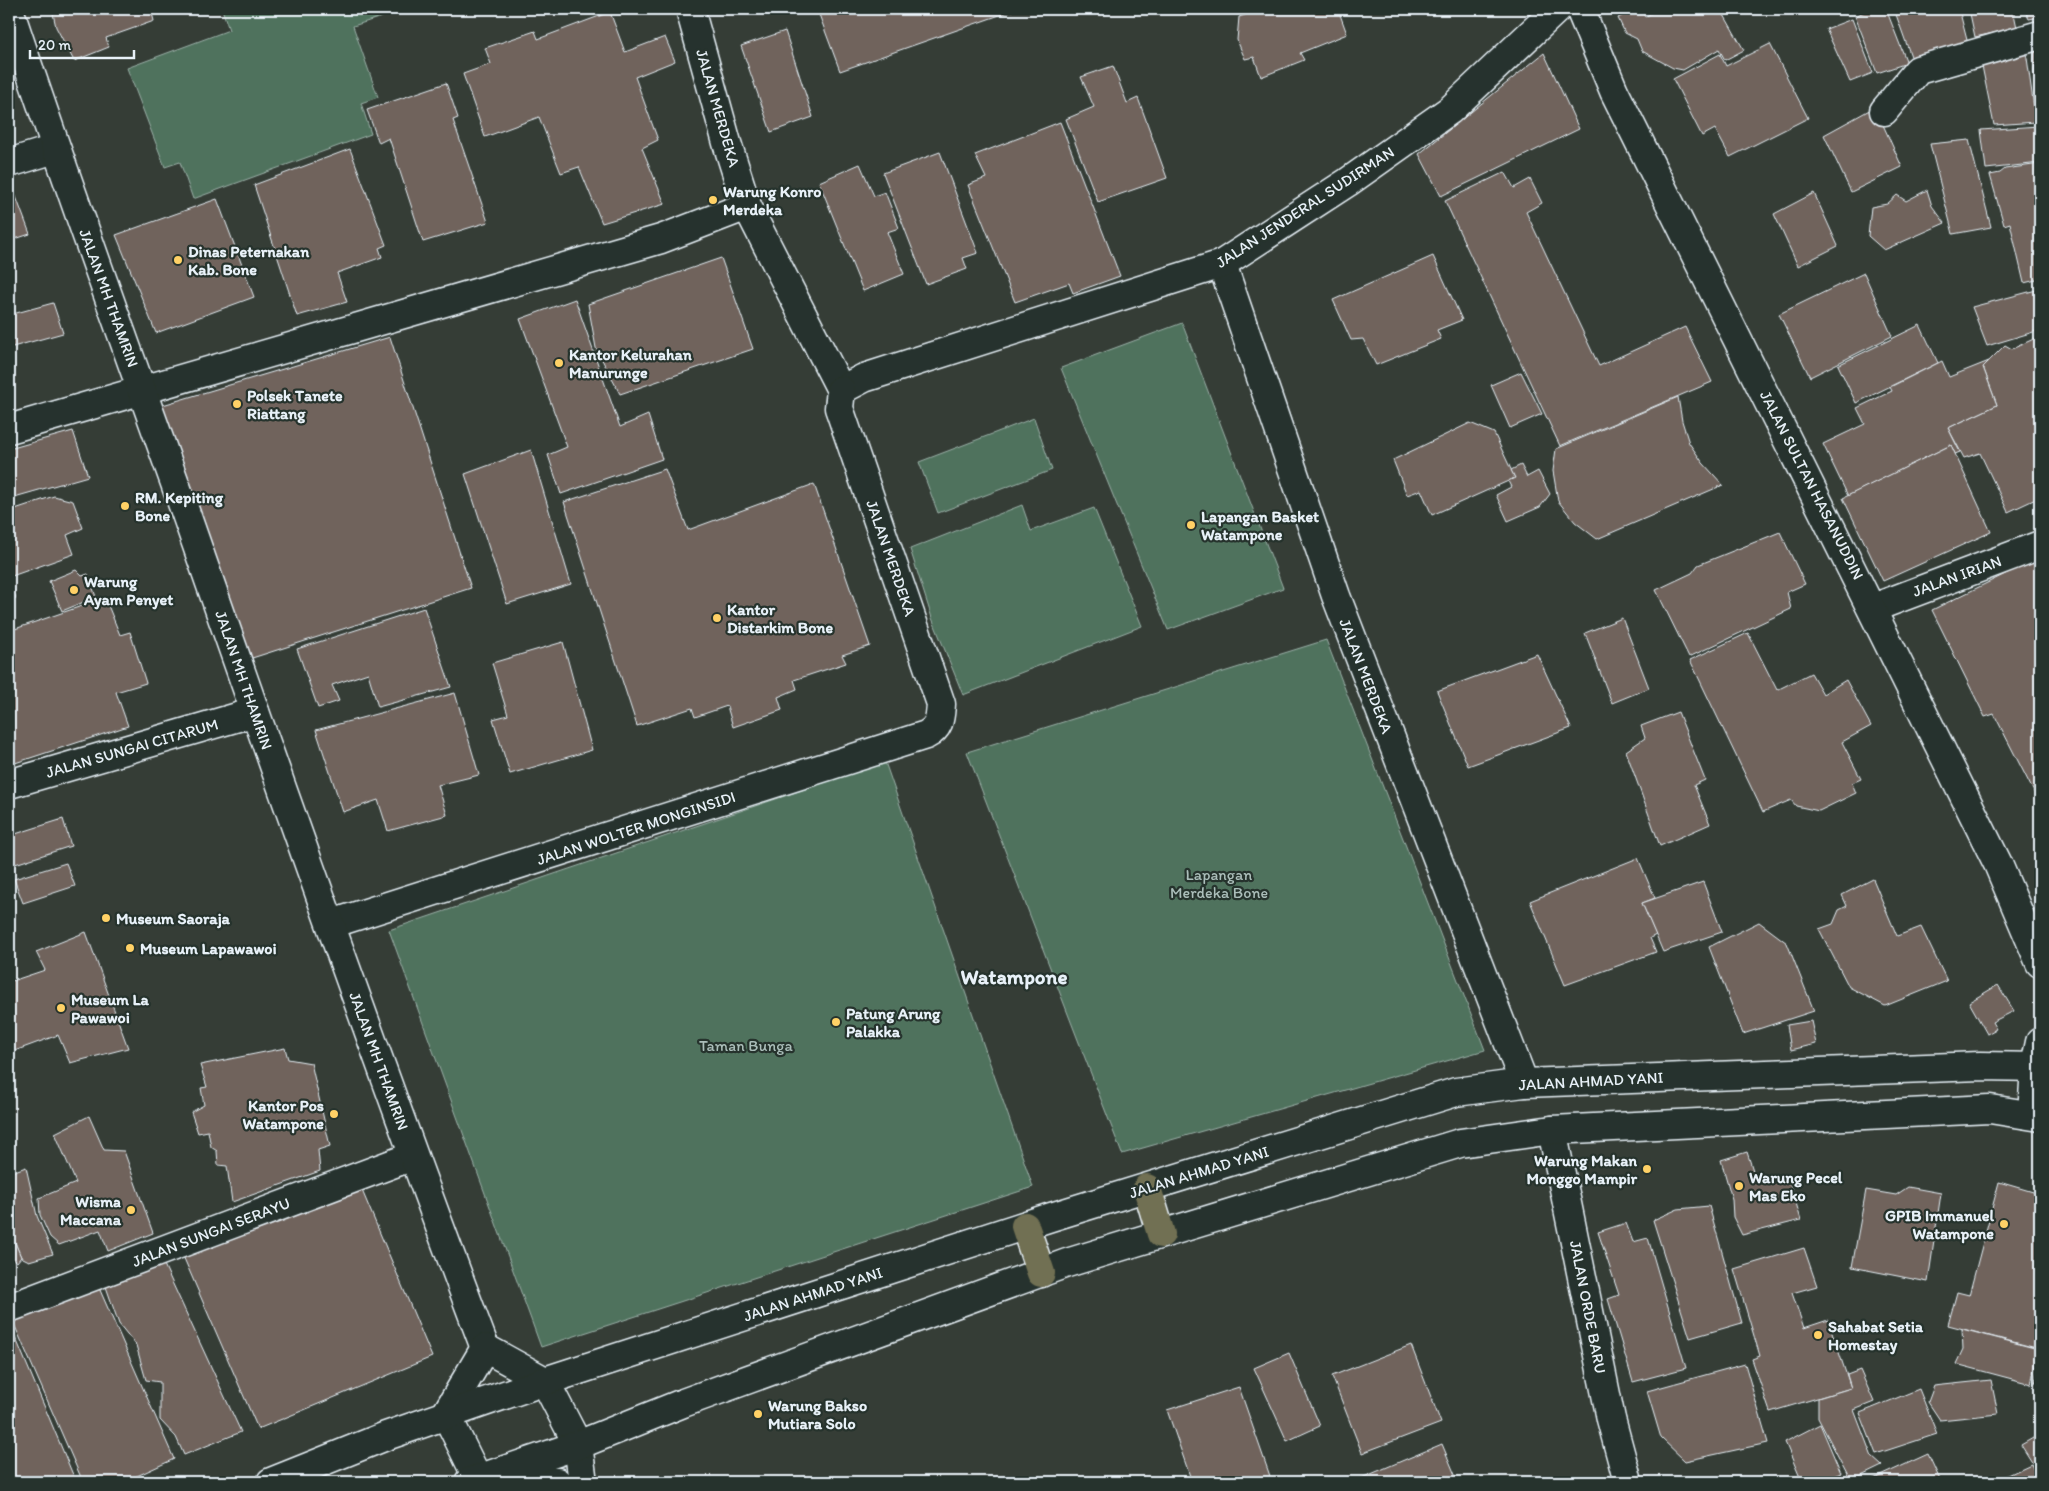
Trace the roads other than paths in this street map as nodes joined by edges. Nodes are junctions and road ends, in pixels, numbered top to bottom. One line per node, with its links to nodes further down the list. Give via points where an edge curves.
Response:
1 (9, 9): 7 (main road, JALAN MH THAMRIN)
2 (690, 9): 9 (main road, JALAN MERDEKA)
3 (1557, 9): 10 (main road, JALAN JENDERAL SUDIRMAN, via 1450,110 1348,182)
4 (1580, 9): 15 (main road, JALAN SULTAN HASANUDDIN, via 1614,91)
5 (2040, 35): 6 (main road, via 1918,70)
6 (1884, 111)
7 (55, 150): 8 (main road); 11 (main road, JALAN MH THAMRIN)
8 (9, 164)
9 (747, 206): 11 (main road, via 660,239); 12 (main road, JALAN MERDEKA)
10 (1222, 264): 12 (main road, JALAN JENDERAL SUDIRMAN, via 864,378); 22 (main road, JALAN MERDEKA, via 1336,596)
11 (142, 390): 13 (main road); 16 (main road, JALAN MH THAMRIN)
12 (841, 390): 17 (main road, JALAN MERDEKA, via 839,408 941,704)
13 (9, 428)
14 (2040, 545): 15 (main road, JALAN IRIAN)
15 (1873, 608): 20 (main road, JALAN SULTAN HASANUDDIN, via 1998,864)
16 (255, 712): 18 (main road, JALAN SUNGAI CITARUM); 19 (main road, JALAN MH THAMRIN)
17 (938, 727): 19 (main road, JALAN WOLTER MONGINSIDI, via 926,735 846,762)
18 (9, 784)
19 (331, 924): 25 (main road, JALAN MH THAMRIN)
20 (2040, 964)
21 (2039, 1058): 22 (main road, JALAN AHMAD YANI, via 1980,1066); 23 (main road)
22 (1524, 1083): 26 (main road, JALAN AHMAD YANI, via 1456,1092)
23 (2036, 1116): 24 (main road, via 1990,1109)
24 (1552, 1130): 28 (main road, via 1460,1143); 39 (main road, JALAN ORDE BARU, via 1611,1419)
25 (413, 1156): 30 (main road, JALAN SUNGAI SERAYU); 31 (main road, JALAN MH THAMRIN)
26 (1146, 1188): 27 (main road, JALAN AHMAD YANI); 28 (main road)
27 (1025, 1226): 29 (main road); 32 (main road, JALAN AHMAD YANI)
28 (1161, 1234): 29 (main road)
29 (1041, 1273): 34 (main road, via 683,1403)
30 (9, 1308)
31 (485, 1348): 32 (main road); 33 (main road)
32 (545, 1381): 33 (main road, JALAN AHMAD YANI); 34 (main road)
33 (446, 1414): 35 (main road); 36 (main road, JALAN AHMAD YANI)
34 (578, 1445): 35 (main road); 38 (main road)
35 (474, 1480): 37 (main road)
36 (271, 1482)
37 (557, 1482)
38 (583, 1482)
39 (1628, 1482)

